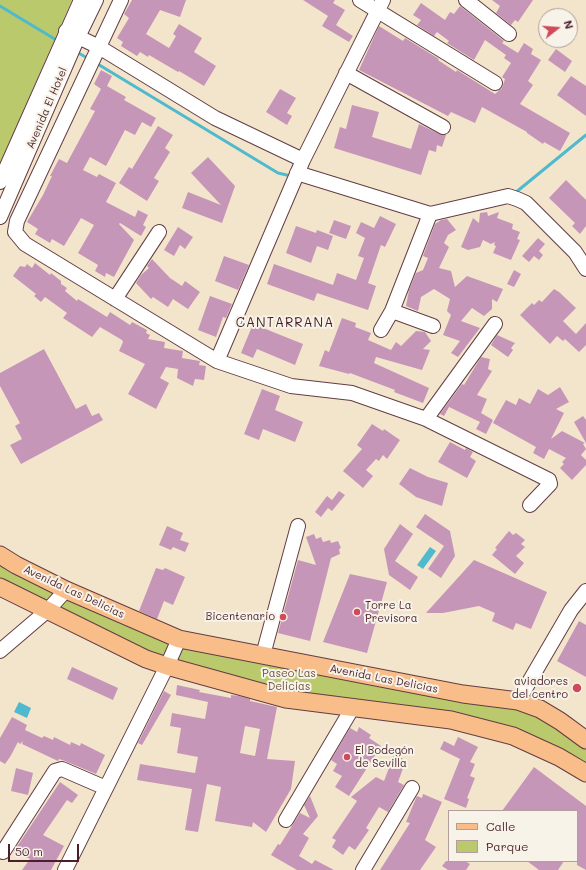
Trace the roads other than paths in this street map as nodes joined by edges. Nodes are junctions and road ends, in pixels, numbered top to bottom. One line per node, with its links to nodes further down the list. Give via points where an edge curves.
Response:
1 (81, 0): 8 (street, Avenida El Hotel)
2 (96, 0): 8 (street, Avenida El Hotel)
3 (121, 0): 9 (street)
4 (360, 0): 6 (street)
5 (466, 0): 7 (street)
6 (380, 5): 10 (street); 11 (street)
7 (509, 34)
8 (69, 42): 9 (street); 15 (street, Avenida El Hotel); 17 (street, Avenida El Hotel)
9 (94, 56): 13 (street); 20 (street, via 17,221 15,232 25,244)
10 (346, 73): 12 (street); 13 (street)
11 (495, 83)
12 (443, 127)
13 (303, 160): 14 (street)
14 (296, 176): 16 (street, via 340,186); 25 (street)
15 (0, 182)
16 (430, 214): 19 (street, via 508,196 517,199 526,204 574,252); 21 (street)
17 (0, 217)
18 (159, 232): 20 (street)
19 (586, 270)
20 (115, 299): 25 (street)
21 (392, 311): 23 (street); 24 (street)
22 (494, 324): 26 (street)
23 (433, 326)
24 (381, 330)
25 (217, 361): 26 (street, via 291,386 352,393)
26 (426, 419): 27 (street, via 548,480 550,484)
27 (530, 506)
28 (298, 526): 36 (street)
29 (0, 555): 31 (main road, Avenida Las Delicias)
30 (0, 587): 33 (main road)
31 (66, 590): 33 (street); 34 (main road, Avenida Las Delicias)
32 (586, 591): 38 (street, via 571,610)
33 (48, 610): 35 (street); 37 (main road, via 146,659)
34 (179, 639): 36 (main road, Avenida Las Delicias); 37 (street)
35 (0, 651)
36 (263, 656): 38 (main road, Avenida Las Delicias, via 463,694)
37 (167, 666): 39 (main road, via 286,699); 42 (street)
38 (518, 701): 40 (main road, Avenida Las Delicias, via 540,709)
39 (353, 707): 41 (main road, via 451,720 512,736 559,757); 44 (street)
40 (586, 740)
41 (586, 774)
42 (106, 788): 45 (street, via 62,769 55,771); 46 (street)
43 (412, 788): 47 (street)
44 (286, 820)
45 (3, 852)
46 (65, 870)
47 (363, 870)

